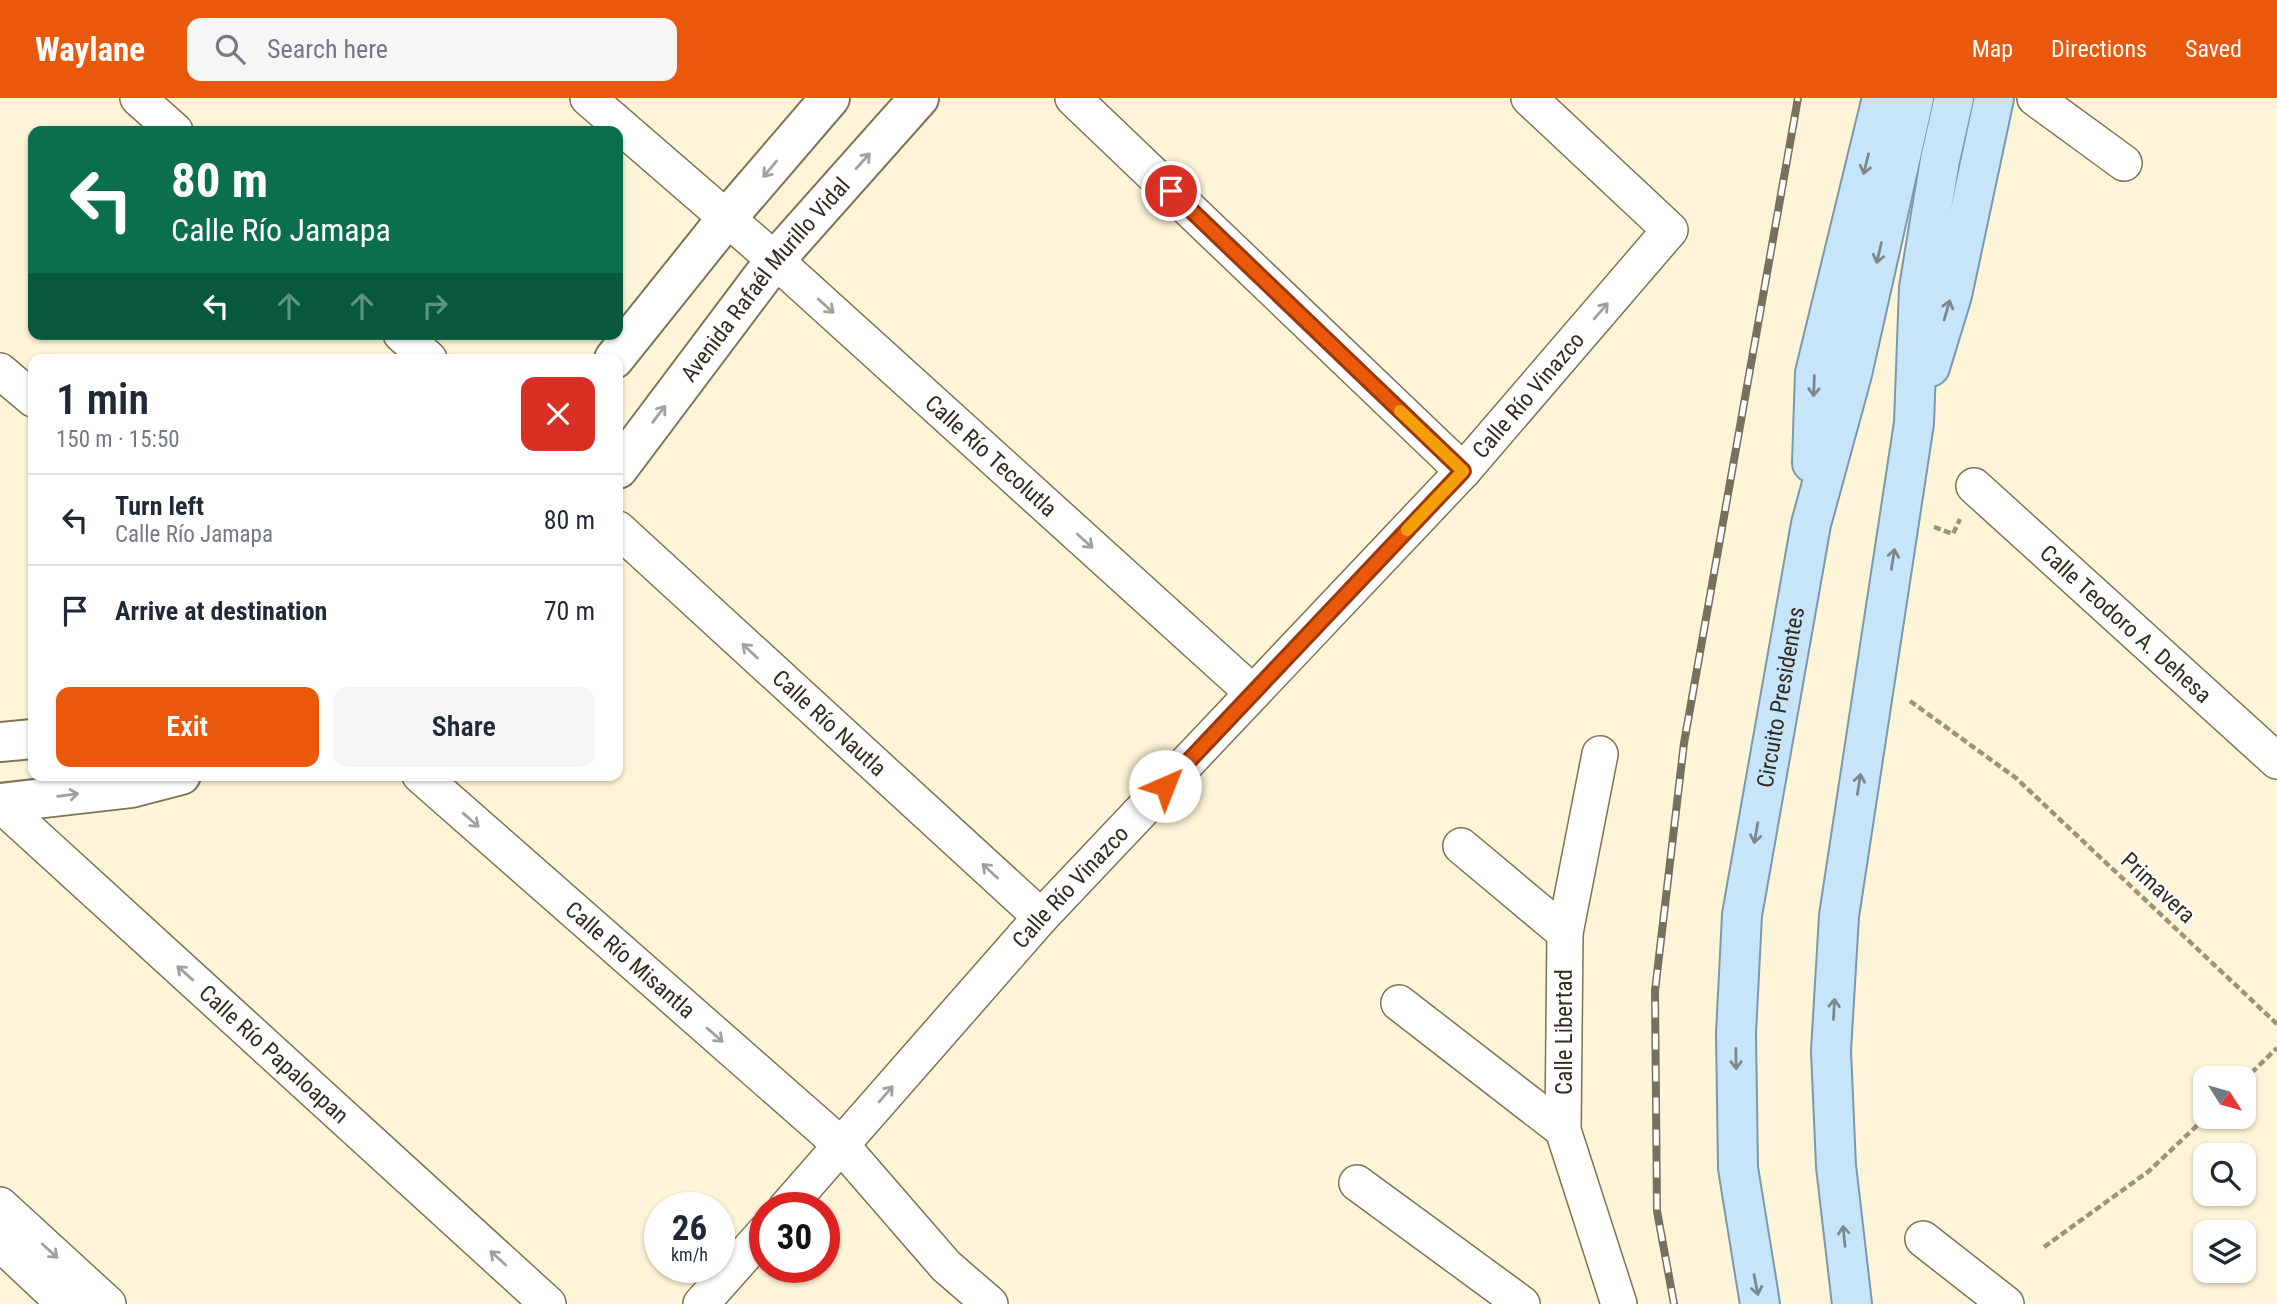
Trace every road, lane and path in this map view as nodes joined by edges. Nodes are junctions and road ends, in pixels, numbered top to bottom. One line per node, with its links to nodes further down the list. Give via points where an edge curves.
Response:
1 (138, 98): 12 (street)
2 (588, 98): 13 (street, Calle Río Tecolutla)
3 (830, 98): 16 (main road, one-way to 16)
4 (919, 98): 17 (main road, Avenida Rafaél Murillo Vidal, one-way to 4)
5 (1073, 98): 25 (street)
6 (1529, 98): 25 (street, Calle Río Vinazco, one-way to 6, via 1670,230)
7 (1882, 98): 28 (main road, one-way to 28, via 1815,373)
8 (1914, 98): 28 (main road, Circuito Presidentes, one-way to 28, via 1852,374)
9 (1954, 98): 23 (main road, via 1919,288)
10 (1994, 98): 23 (main road, one-way to 10, via 1952,295)
11 (2035, 98): 15 (street)
12 (169, 126)
13 (620, 126)
14 (623, 128): 16 (street, Calle Río Tecolutla)
15 (2124, 163)
16 (727, 218): 17 (street, Calle Río Tecolutla); 20 (main road)
17 (775, 260): 24 (main road, Avenida Rafaél Murillo Vidal, one-way to 17); 31 (street, Calle Río Tecolutla, one-way to 31)
18 (408, 340): 19 (street)
19 (423, 354)
20 (618, 354)
21 (0, 371): 22 (street)
22 (28, 395)
23 (1914, 423): 27 (main road)
24 (623, 462)
25 (1463, 471): 31 (street, Calle Río Vinazco)
26 (1974, 486): 27 (path, via 1953,534); 35 (street, Calle Teodoro A. Dehesa)
27 (1900, 514): 30 (main road, one-way to 27)
28 (1811, 524): 63 (main road, Circuito Presidentes, one-way to 63, via 1742,915 1736,1033 1738,1168)
29 (623, 534): 40 (street, Calle Río Nautla, one-way to 29)
30 (1875, 676): 43 (path, Primavera, via 2016,778); 64 (main road, one-way to 30, via 1836,1166 1831,1051 1839,916)
31 (1253, 693): 40 (street, Calle Río Vinazco)
32 (28, 739): 33 (main road)
33 (0, 742)
34 (1600, 754): 41 (street, Calle Libertad)
35 (2277, 761)
36 (158, 781): 38 (main road, one-way to 36)
37 (427, 781): 48 (street, Calle Río Misantla, one-way to 48)
38 (0, 804): 58 (street, Calle Río Papaloapan, one-way to 38)
39 (1461, 846): 41 (street)
40 (1041, 917): 48 (street, Calle Río Vinazco, one-way to 40)
41 (1564, 933): 47 (street, Calle Libertad)
42 (1399, 1003): 47 (street)
43 (2277, 1024)
44 (2277, 1048): 45 (path)
45 (2256, 1068)
46 (2193, 1129): 54 (path, via 2149,1171)
47 (1563, 1130): 62 (street, Calle Libertad)
48 (841, 1145): 50 (street, Calle Río Vinazco); 60 (street, Calle Río Misantla, via 947,1266)
49 (1357, 1183): 61 (street)
50 (800, 1192)
51 (0, 1205): 57 (street, one-way to 57)
52 (1923, 1240): 65 (street)
53 (0, 1243): 56 (street)
54 (2044, 1247)
55 (749, 1250): 59 (street)
56 (65, 1304)
57 (108, 1304)
58 (548, 1304)
59 (701, 1304)
60 (990, 1304)
61 (1522, 1304)
62 (1619, 1304)
63 (1759, 1304)
64 (1852, 1304)
65 (2006, 1304)

